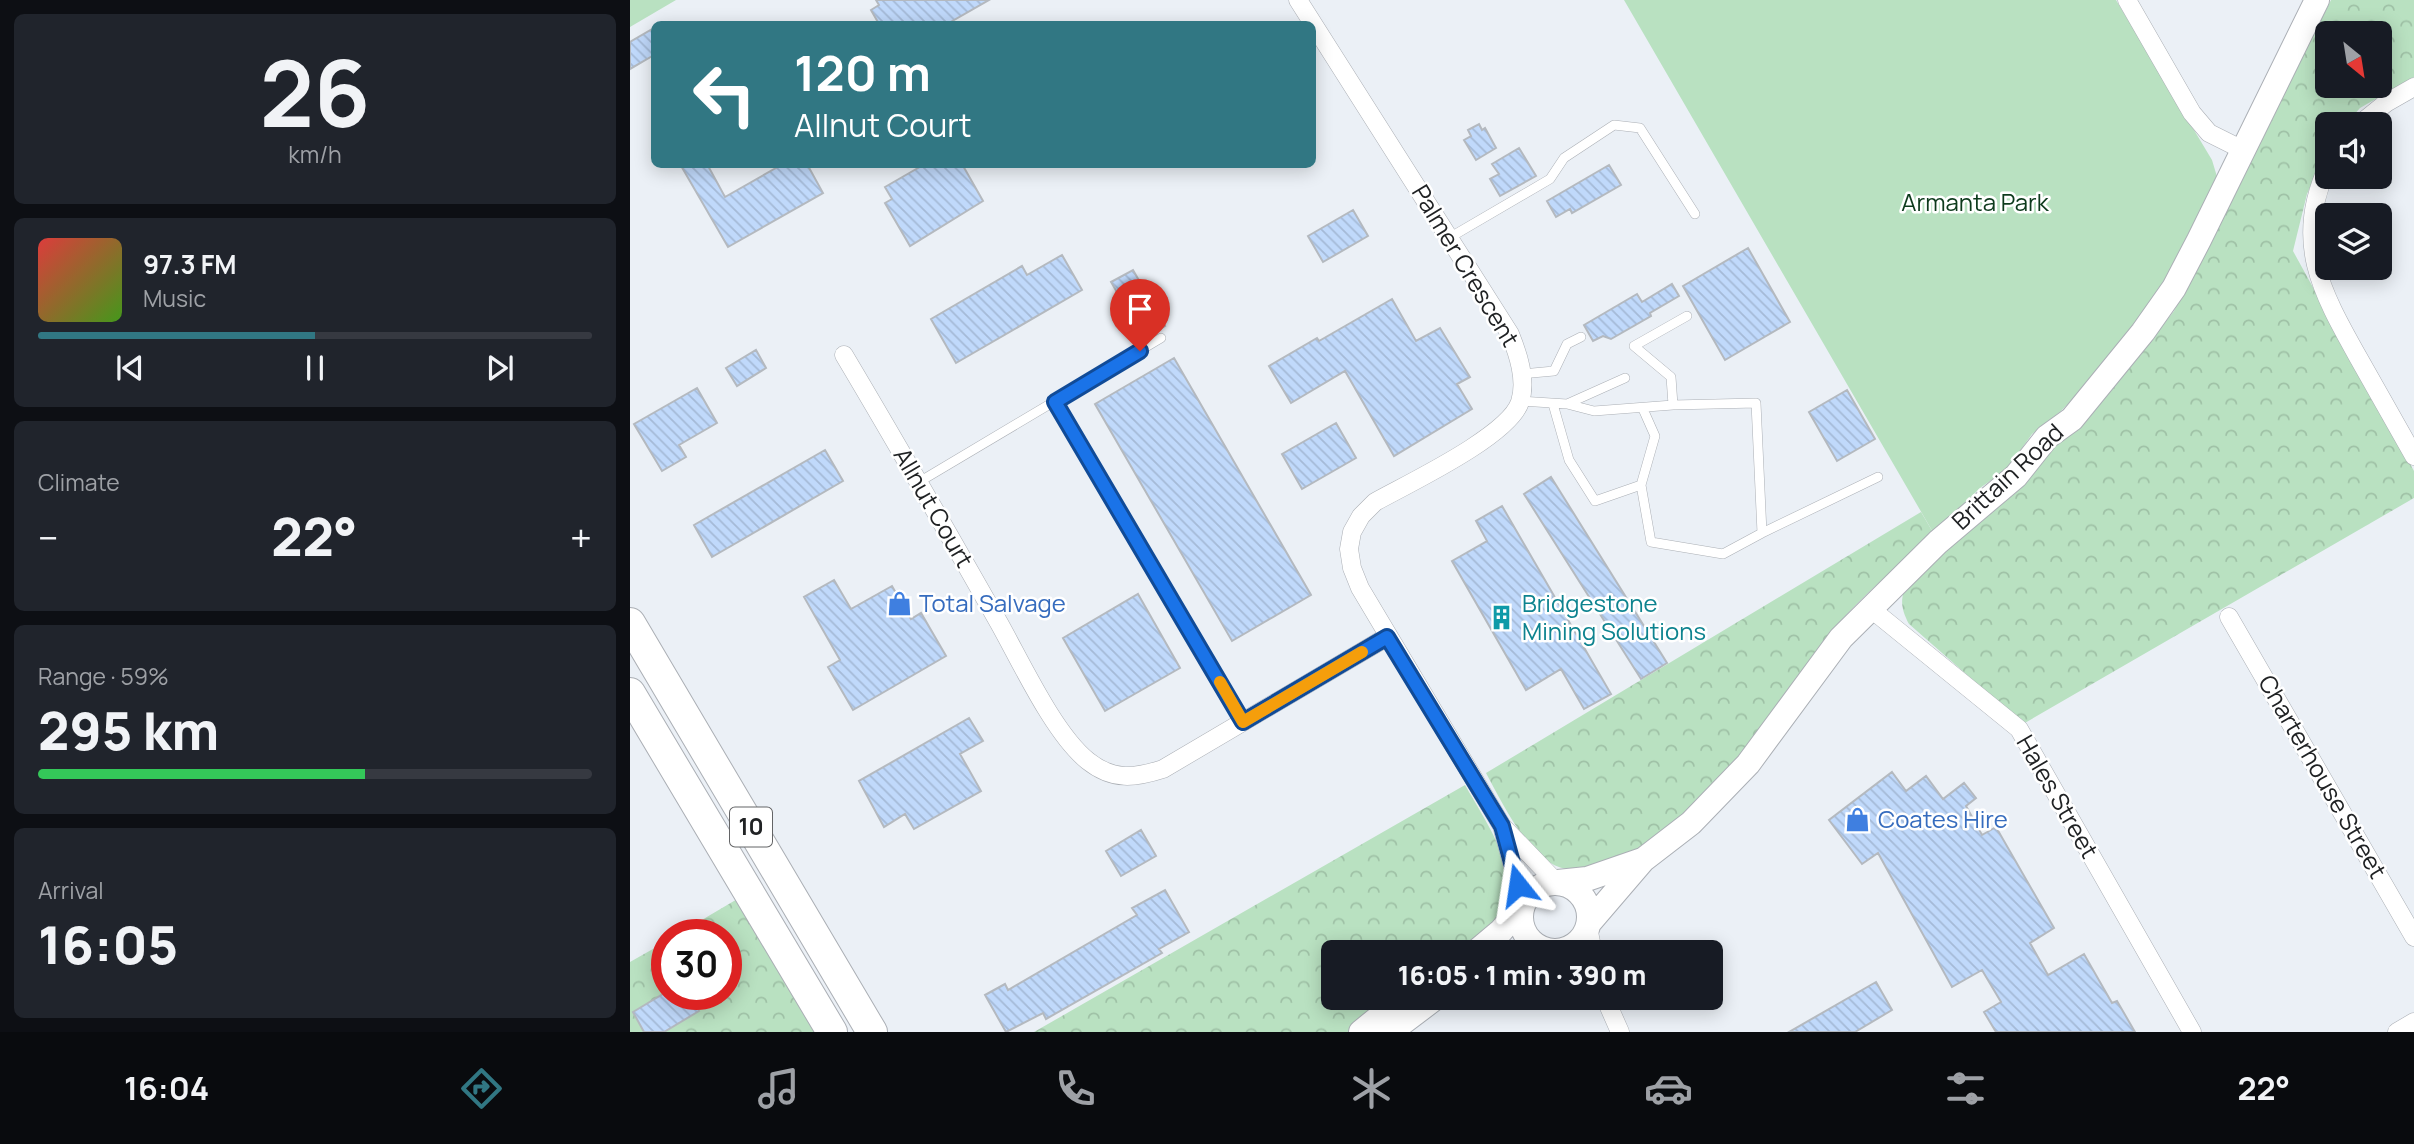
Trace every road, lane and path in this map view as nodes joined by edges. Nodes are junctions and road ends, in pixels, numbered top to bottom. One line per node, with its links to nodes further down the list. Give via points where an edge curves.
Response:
1 (1298, 0): 4 (street, Palmer Crescent)
2 (2127, 0): 8 (street, via 2200,123 2209,133)
3 (2317, 0): 8 (main road, Brittain Road)
4 (1311, 21)
5 (1316, 28): 11 (street, Palmer Crescent)
6 (2414, 88): 7 (street)
7 (2375, 112)
8 (2243, 150): 29 (main road, Brittain Road, via 2174,288 2143,332 2072,419 2047,437 2016,476 1975,508)
9 (2316, 189): 24 (street, via 2311,228 2313,261 2324,298)
10 (1695, 214): 11 (lane, via 1640,128 1614,125 1564,158 1550,180)
11 (1449, 238): 16 (street, Palmer Crescent, via 1510,334)
12 (1687, 316): 22 (lane, via 1634,346 1671,377)
13 (1581, 337): 16 (lane, via 1567,344 1554,371)
14 (1161, 338): 19 (lane)
15 (845, 355): 26 (street, Allnut Court)
16 (1520, 374): 18 (street, Palmer Crescent)
17 (1625, 378): 21 (lane)
18 (1520, 401): 20 (lane); 32 (street, via 1510,421 1375,502 1361,516 1352,532 1352,568)
19 (1055, 402): 26 (lane); 34 (lane)
20 (1553, 404): 21 (lane); 27 (lane, via 1569,460 1595,500)
21 (1567, 404): 23 (lane, via 1594,411)
22 (1673, 405): 23 (lane); 28 (lane, via 1756,403)
23 (1643, 409): 27 (lane, via 1655,436)
24 (2414, 456)
25 (1878, 477): 28 (lane)
26 (919, 482): 34 (street, Allnut Court, via 1037,691 1088,761 1118,777 1139,777 1163,769)
27 (1640, 485): 28 (lane, via 1651,542 1723,554)
28 (1762, 533)
29 (1870, 608): 36 (main road, Brittain Road, via 1841,638 1748,764 1691,823); 54 (street, Hales Street, via 2019,729)
30 (2229, 617): 40 (street, Charterhouse Street)
31 (630, 622): 50 (highway, 10)
32 (1387, 637): 34 (street, Allnut Court); 35 (street)
33 (630, 693): 49 (highway, 10)
34 (1243, 722)
35 (1502, 826): 37 (street); 38 (street)
36 (1643, 860): 37 (main road, Brittain Road, via 1587,878); 39 (main road, Brittain Road)
37 (1557, 882): 38 (main road, via 1536,888); 39 (main road, via 1579,891 1589,911)
38 (1522, 905): 41 (main road); 42 (main road, via 1520,918)
39 (1589, 925): 43 (main road); 44 (street)
40 (2414, 937)
41 (1490, 940)
42 (1530, 940)
43 (1580, 940)
44 (1591, 940)
45 (1388, 1010): 51 (main road)
46 (1420, 1010): 52 (main road)
47 (1610, 1010): 53 (street)
48 (2414, 1022): 55 (street)
49 (832, 1032)
50 (872, 1032)
51 (1361, 1032)
52 (1390, 1032)
53 (1620, 1032)
54 (2192, 1032)
55 (2397, 1032)

